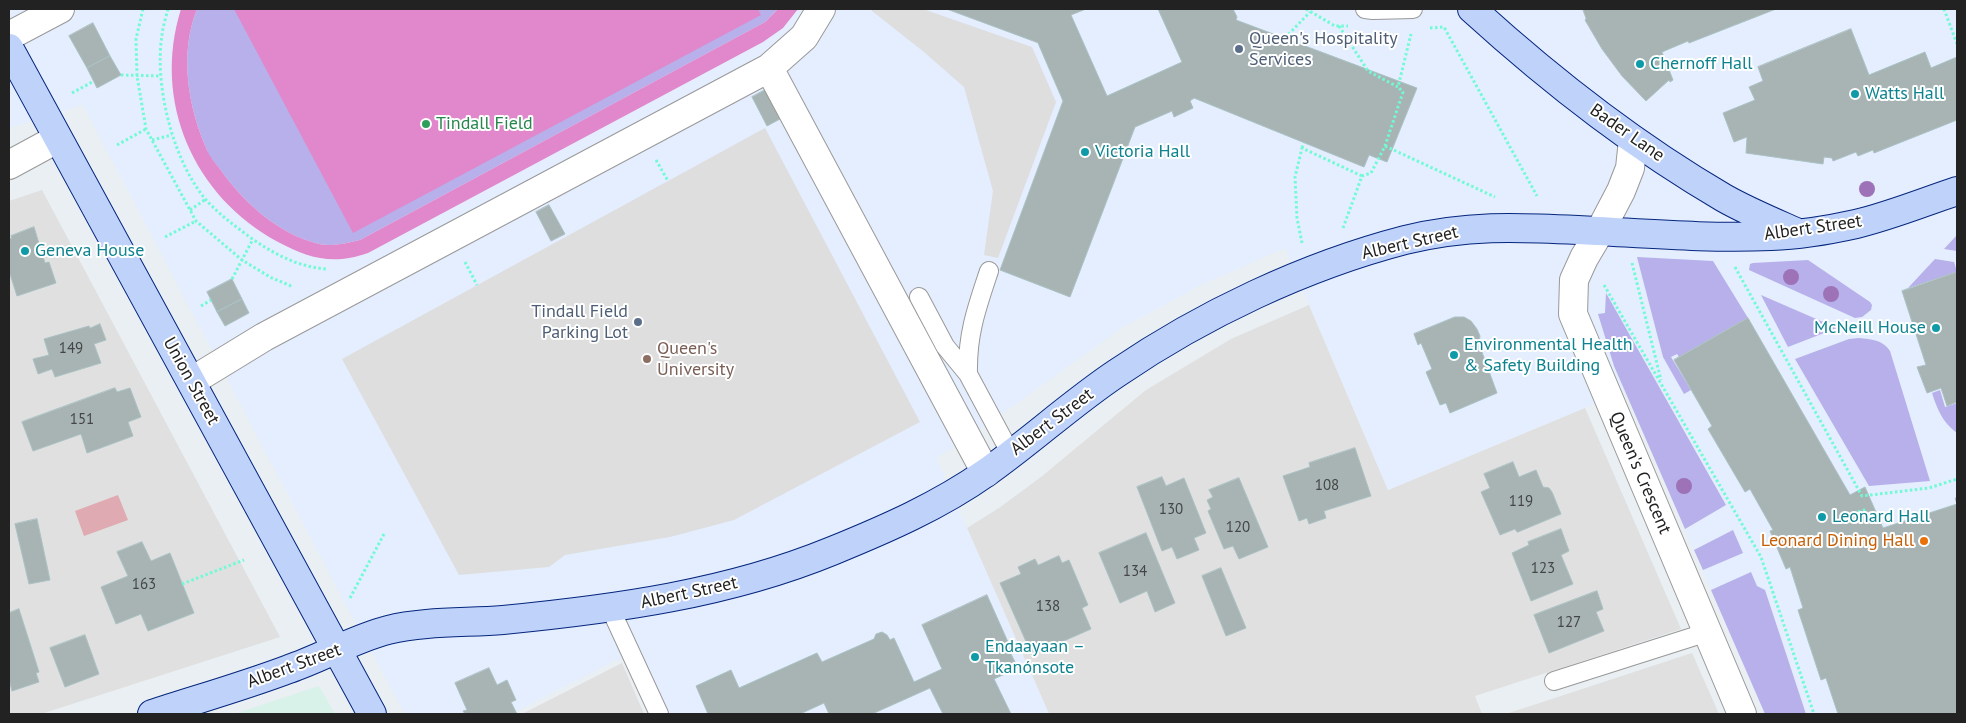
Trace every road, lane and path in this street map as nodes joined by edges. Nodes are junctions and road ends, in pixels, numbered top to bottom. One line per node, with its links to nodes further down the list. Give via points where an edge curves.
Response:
1 (60, 9): 13 (street)
2 (143, 9): 19 (path, via 136,39)
3 (168, 9): 20 (path, via 161,36)
4 (821, 9): 17 (street, via 804,37)
5 (1365, 9): 6 (lane)
6 (1413, 9)
7 (1472, 9): 28 (main road, Bader Lane, via 1528,60)
8 (1944, 9): 15 (path)
9 (1310, 12): 14 (path)
10 (1339, 26): 22 (path, via 1368,71)
11 (1444, 27): 36 (path)
12 (1413, 28): 22 (path)
13 (9, 36)
14 (1285, 38)
15 (1957, 44)
16 (9, 48): 26 (main road, Union Street)
17 (769, 68): 59 (street, via 264,337); 62 (street)
18 (121, 75): 19 (path)
19 (137, 76): 20 (path); 24 (path)
20 (161, 76): 25 (path)
21 (94, 81): 23 (path)
22 (1398, 86): 31 (path, via 1403,92)
23 (72, 93)
24 (146, 129): 27 (path); 30 (path)
25 (172, 135): 27 (path); 37 (path, via 185,167)
26 (57, 139): 33 (street); 59 (main road, Union Street)
27 (152, 140): 39 (path)
28 (1633, 140): 41 (street, Queen's Crescent, via 1630,168); 42 (main road, Bader Lane, via 1723,197)
29 (1304, 143): 32 (path)
30 (117, 145)
31 (1385, 146): 34 (path, via 1371,173); 38 (path)
32 (1302, 148): 34 (path); 46 (path, via 1295,186)
33 (9, 165)
34 (1362, 176): 43 (path)
35 (1957, 191): 42 (main road, Albert Street, via 1859,224)
36 (1537, 196)
37 (206, 199): 39 (path); 45 (path, via 224,219)
38 (1498, 199)
39 (190, 210): 40 (path)
40 (196, 221): 44 (path); 48 (path)
41 (1600, 232): 42 (main road, Albert Street, via 1734,237); 61 (main road, Albert Street, via 1508,227 1454,231 1403,241 1336,262 1246,299 1179,333 1115,374); 71 (street, Queen's Crescent, via 1574,280 1573,314)
42 (1799, 234)
43 (1340, 236)
44 (165, 237)
45 (253, 239): 48 (path); 50 (path, via 279,257 314,268)
46 (1303, 250)
47 (1630, 253): 60 (path)
48 (242, 260): 52 (path); 53 (path)
49 (1731, 260): 63 (path, via 1862,496 1929,488)
50 (330, 269)
51 (989, 271): 58 (lane, via 972,320 967,353)
52 (270, 277)
53 (232, 279)
54 (1603, 282): 60 (path)
55 (919, 296): 58 (lane, via 945,346)
56 (211, 300): 57 (path)
57 (201, 306)
58 (968, 374): 61 (lane)
59 (192, 381): 72 (main road, Union Street)
60 (1662, 386): 78 (path, via 1762,557)
61 (1011, 454): 62 (main road, Albert Street)
62 (986, 473): 70 (main road, Albert Street, via 919,513 828,553 735,585)
63 (1957, 479)
64 (1867, 509): 65 (path)
65 (1858, 512)
66 (384, 534): 69 (path)
67 (244, 560): 68 (path)
68 (182, 584)
69 (350, 598)
70 (610, 608): 72 (main road, Albert Street, via 402,627 384,630); 76 (lane)
71 (1708, 632): 73 (lane); 77 (street, Queen's Crescent)
72 (338, 650): 74 (main road, Albert Street, via 288,670); 75 (main road, Union Street)
73 (1554, 682)
74 (152, 714)
75 (372, 714)
76 (659, 714)
77 (1742, 714)
78 (1814, 714)

